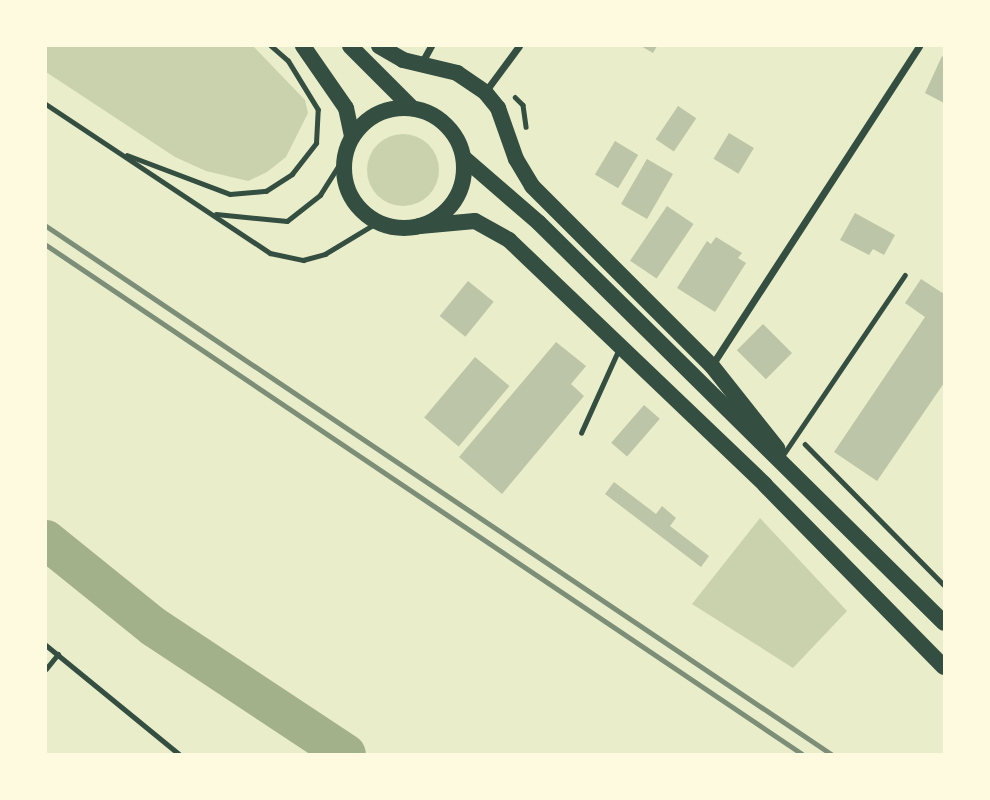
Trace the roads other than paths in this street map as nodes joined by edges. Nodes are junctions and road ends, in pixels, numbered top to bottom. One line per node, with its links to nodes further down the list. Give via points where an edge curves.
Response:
1 (271, 46): 13 (lane, via 288,61 318,110 316,143 292,174 266,191 230,194)
2 (303, 46): 12 (highway, via 346,108)
3 (350, 46): 11 (highway)
4 (379, 46): 8 (highway)
5 (431, 46): 8 (street)
6 (519, 46): 9 (street)
7 (919, 46): 21 (street)
8 (421, 66): 9 (highway, via 457,73)
9 (485, 92): 21 (highway, via 498,108 516,159 532,186)
10 (46, 104): 13 (lane)
11 (412, 107): 12 (highway, via 373,116); 15 (highway, via 433,115 451,130)
12 (352, 136): 14 (highway)
13 (116, 151): 16 (lane)
14 (344, 157): 16 (lane, via 320,195 287,221); 17 (highway, via 350,195)
15 (464, 158): 18 (highway, via 462,187 455,201); 24 (highway, via 539,223)
16 (215, 214): 17 (lane, via 270,253 303,260 325,254)
17 (378, 222): 18 (highway, via 398,228)
18 (420, 226): 20 (highway, via 475,221 509,240)
19 (905, 275): 23 (lane)
20 (620, 347): 22 (lane); 28 (highway)
21 (712, 366): 23 (highway)
22 (581, 433)
23 (783, 455): 24 (highway)
24 (822, 504): 25 (highway)
25 (944, 622)
26 (46, 645): 27 (lane)
27 (58, 654): 29 (lane); 30 (lane)
28 (944, 667)
29 (46, 669)
30 (179, 754)

